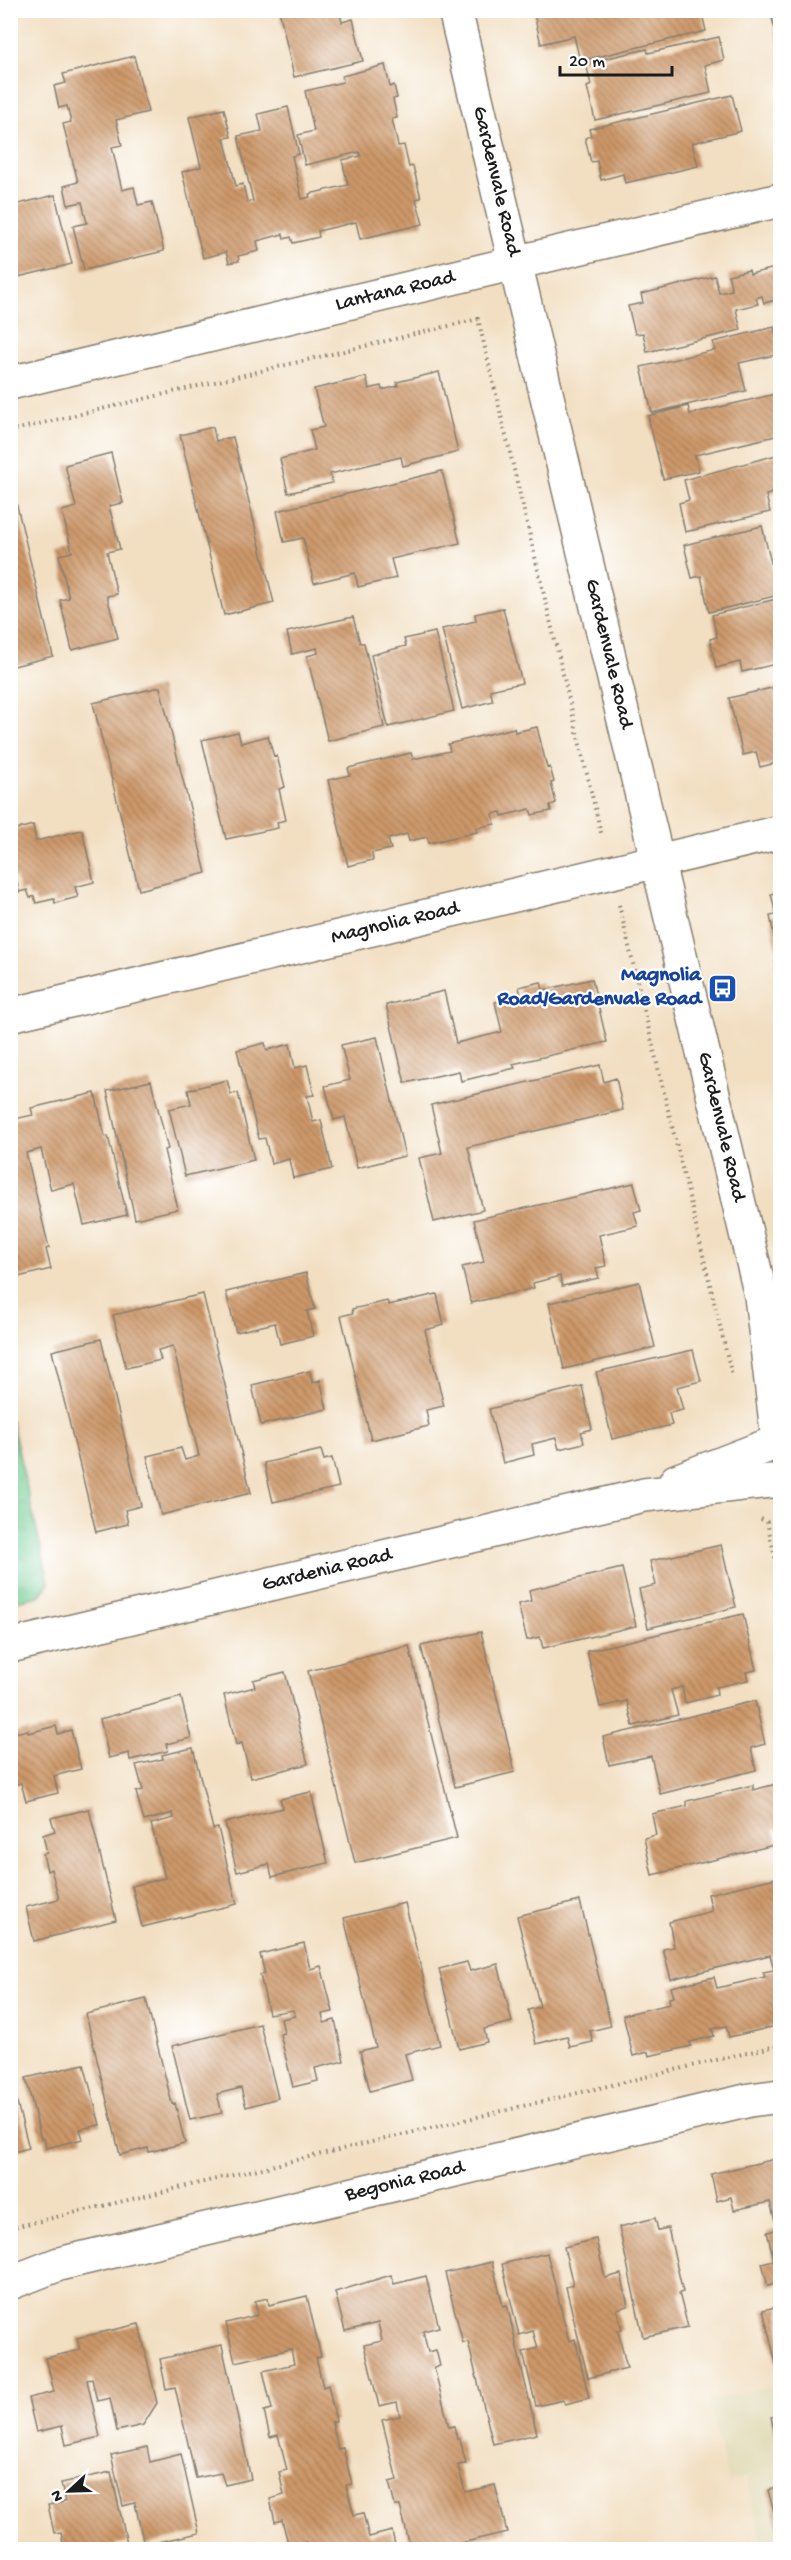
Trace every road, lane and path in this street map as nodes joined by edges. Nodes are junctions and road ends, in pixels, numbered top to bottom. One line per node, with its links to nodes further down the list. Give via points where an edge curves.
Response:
1 (455, 10): 3 (street, Gardenvale Road)
2 (780, 200): 3 (street, Lantana Road)
3 (516, 264): 4 (street, Lantana Road); 7 (street, Gardenvale Road)
4 (10, 383)
5 (10, 431): 8 (path, via 478,319)
6 (780, 832): 7 (street, Magnolia Road)
7 (658, 861): 8 (street, Magnolia Road); 10 (street, Gardenvale Road)
8 (611, 872): 9 (street, Magnolia Road); 12 (path)
9 (10, 1015)
10 (761, 1296): 11 (street, Gardenvale Road); 13 (street, Gardenvale Road)
11 (780, 1344)
12 (735, 1387)
13 (775, 1436): 14 (street, Gardenvale Road, via 764,1464); 15 (street, Gardenia Road)
14 (766, 1485): 15 (street, Gardenia Road); 16 (path, via 754,1516 767,1522)
15 (644, 1495): 17 (street, Gardenia Road)
16 (780, 1579)
17 (10, 1646)
18 (780, 2045): 21 (path)
19 (780, 2088): 20 (street, Begonia Road)
20 (765, 2098): 22 (street, Begonia Road)
21 (10, 2228)
22 (59, 2264): 23 (street, Begonia Road); 24 (street, Begonia Road)
23 (10, 2266)
24 (10, 2283)

